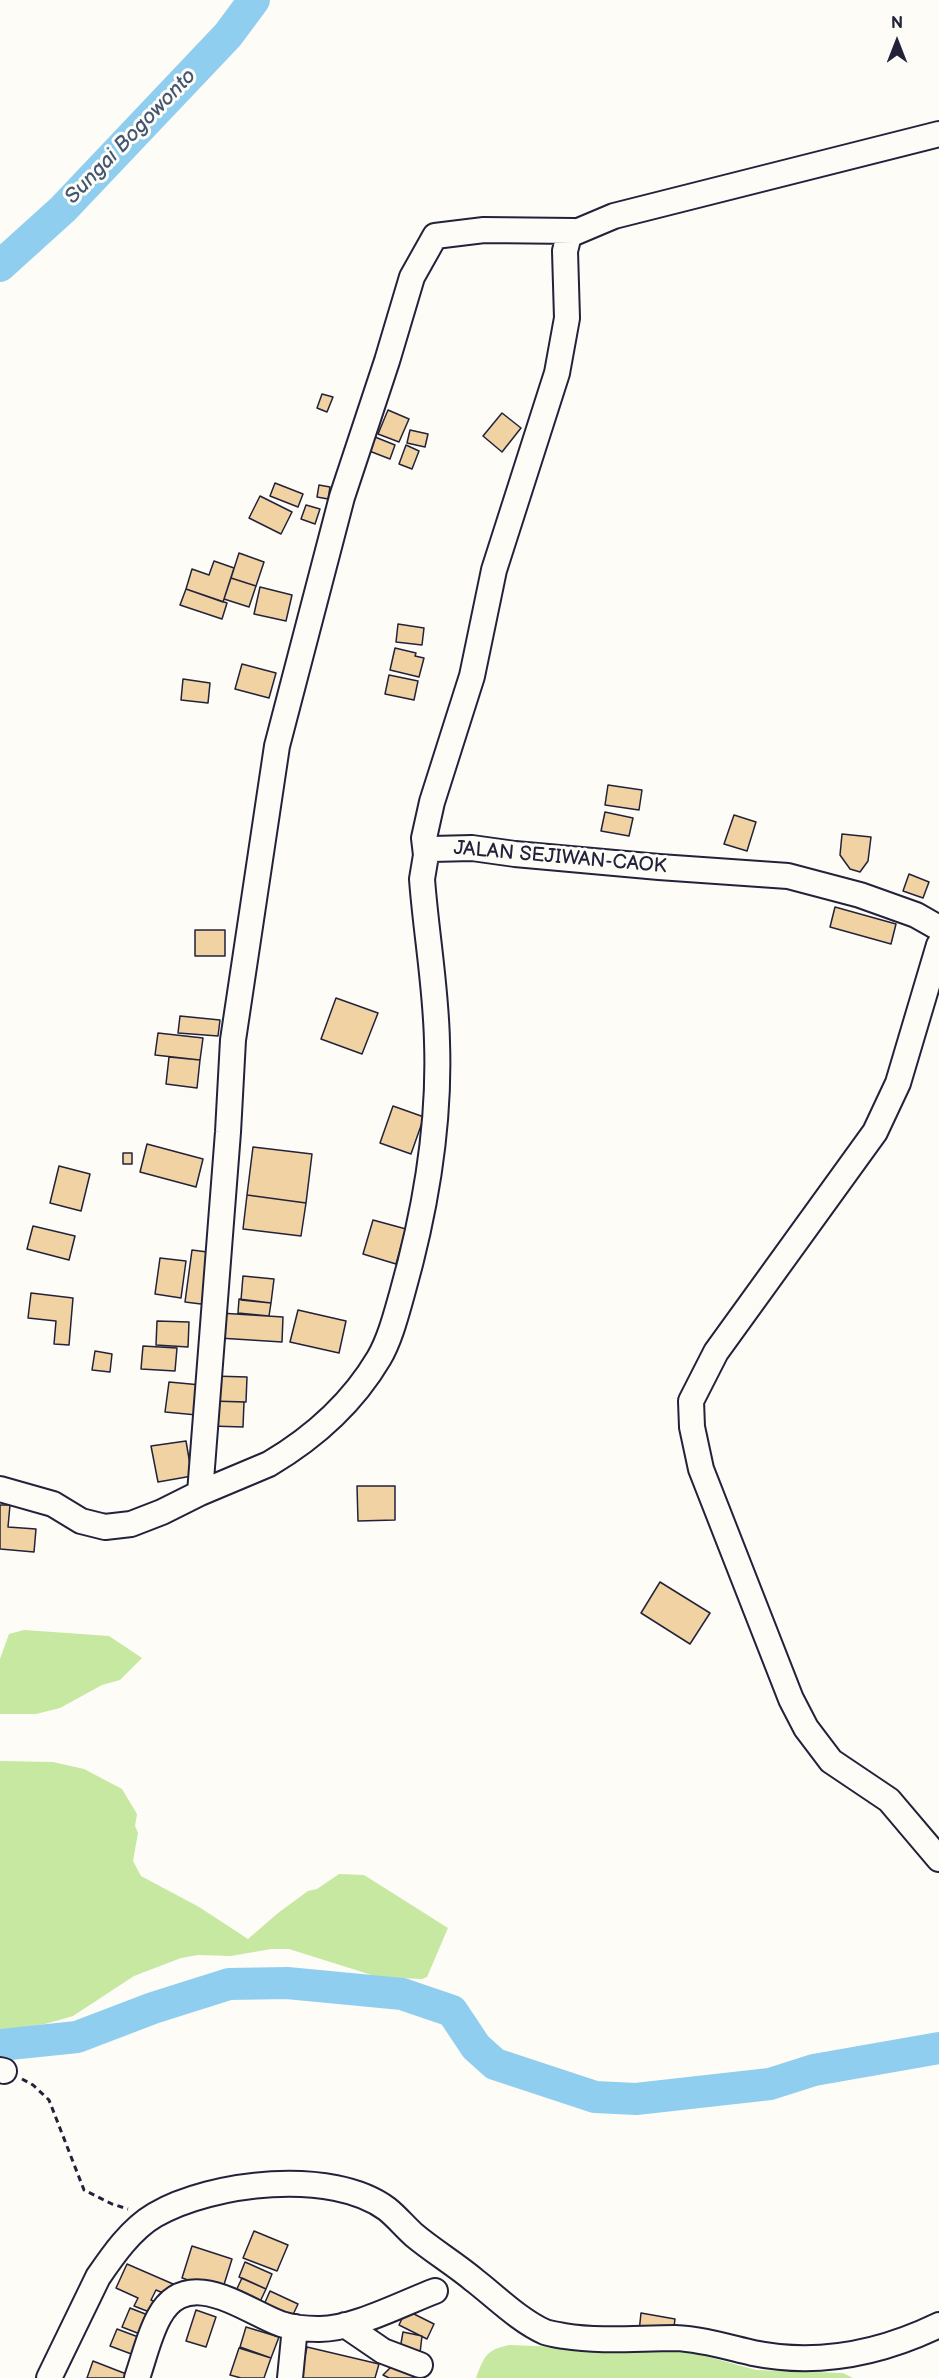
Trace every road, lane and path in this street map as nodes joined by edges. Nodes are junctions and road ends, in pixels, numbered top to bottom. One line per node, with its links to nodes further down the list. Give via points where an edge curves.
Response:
1 (939, 134): 2 (street, via 614,216)
2 (574, 231): 3 (street, via 565,243 567,318 557,373 494,570 472,676 432,802 424,838); 7 (street, via 484,230 435,236 411,277 342,497 277,746 235,1028)
3 (426, 855): 4 (street, JALAN SEJIWAN-CAOK, via 432,849 472,848 788,876 860,895 916,915); 7 (street, JALAN SEJIWAN-CAOK, via 422,879 435,1005 436,1094 418,1230 396,1315 381,1355 362,1385 338,1411 278,1459)
4 (939, 928)
5 (939, 945): 10 (street, via 898,1083 875,1132 716,1352 691,1401 701,1469 791,1699 806,1728 831,1761 889,1800)
6 (0, 1489): 9 (street)
7 (200, 1493): 9 (street, JALAN SEJIWAN-CAOK, via 131,1524 105,1527 81,1521)
8 (0, 1501): 9 (street)
9 (53, 1504)
10 (939, 1859)
11 (2, 2070): 12 (path, via 33,2085 49,2100 84,2190 112,2204)
12 (154, 2216): 15 (street, via 218,2190 300,2184 361,2194 388,2210 414,2236 546,2333 591,2340 677,2338 754,2353 831,2358 882,2347); 18 (street, via 123,2244 98,2277)
13 (435, 2290): 14 (street)
14 (345, 2325): 16 (street, via 331,2329); 17 (street, via 383,2351)
15 (939, 2325)
16 (295, 2328): 19 (street, via 224,2297 207,2293 184,2295 167,2305 159,2318); 20 (street)
17 (420, 2365)
18 (49, 2378)
19 (138, 2378)
20 (290, 2378)

